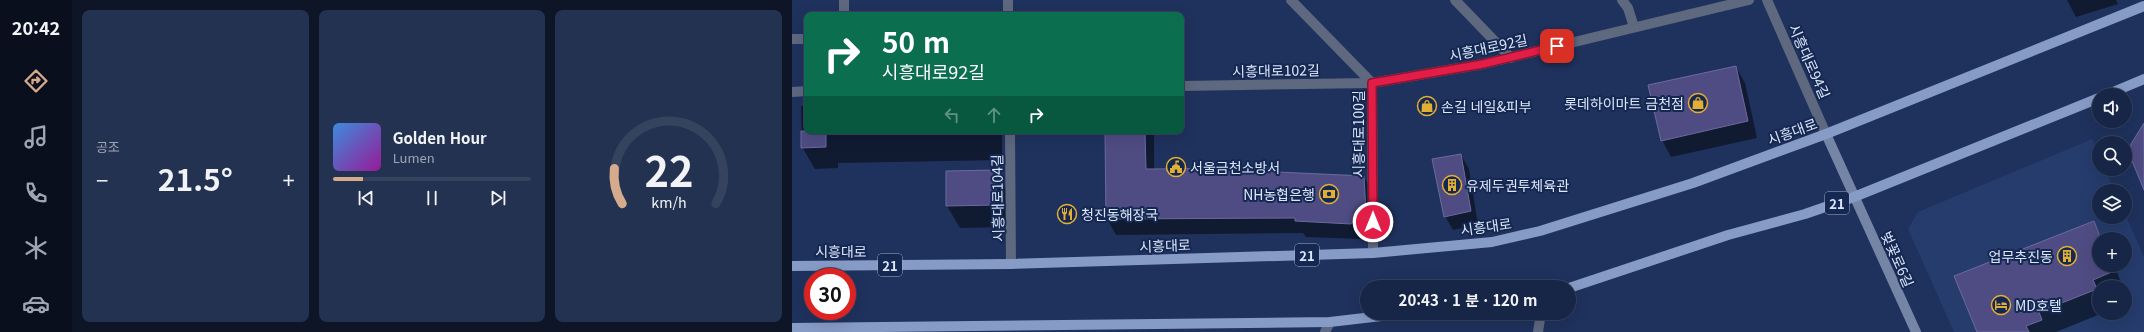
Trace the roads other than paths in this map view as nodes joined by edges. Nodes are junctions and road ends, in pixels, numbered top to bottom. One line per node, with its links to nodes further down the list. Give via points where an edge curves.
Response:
1 (844, 0): 9 (street)
2 (1008, 0): 10 (street)
3 (1291, 0): 16 (street, 시흥대로100길)
4 (1456, 0): 14 (street)
5 (1622, 0): 11 (street, via 1628,8)
6 (1749, 0): 11 (street, 시흥대로92길)
7 (1768, 0): 23 (street, 시흥대로94길)
8 (2144, 6): 23 (main road, 시흥대로 / 21)
9 (844, 12)
10 (1008, 12)
11 (1634, 27): 14 (street, 시흥대로92길)
12 (792, 39): 13 (street)
13 (804, 39)
14 (1511, 58): 16 (street, 시흥대로92길)
15 (2144, 79): 18 (main road)
16 (1372, 83): 17 (street, 시흥대로102길); 25 (street, 시흥대로100길)
17 (1184, 86)
18 (2123, 88)
19 (804, 91): 20 (street)
20 (792, 92)
21 (2092, 101): 24 (main road, 21)
22 (1010, 134): 26 (street, 시흥대로104길)
23 (1826, 134): 24 (street, 벚꽃로6길); 25 (main road, 시흥대로 / 21, via 1692,183 1540,231 1492,242)
24 (1854, 197): 28 (main road, 21, via 1806,214 1728,235); 36 (street, 벚꽃로6길)
25 (1373, 253): 26 (main road, 시흥대로 / 21)
26 (1011, 264): 27 (main road, 시흥대로 / 21)
27 (792, 266)
28 (1576, 286)
29 (1360, 319): 31 (main road)
30 (1540, 320): 35 (street)
31 (1330, 322): 33 (main road); 34 (street)
32 (792, 328): 33 (main road)
33 (926, 329)
34 (1325, 332)
35 (1538, 332)
36 (1916, 332)

